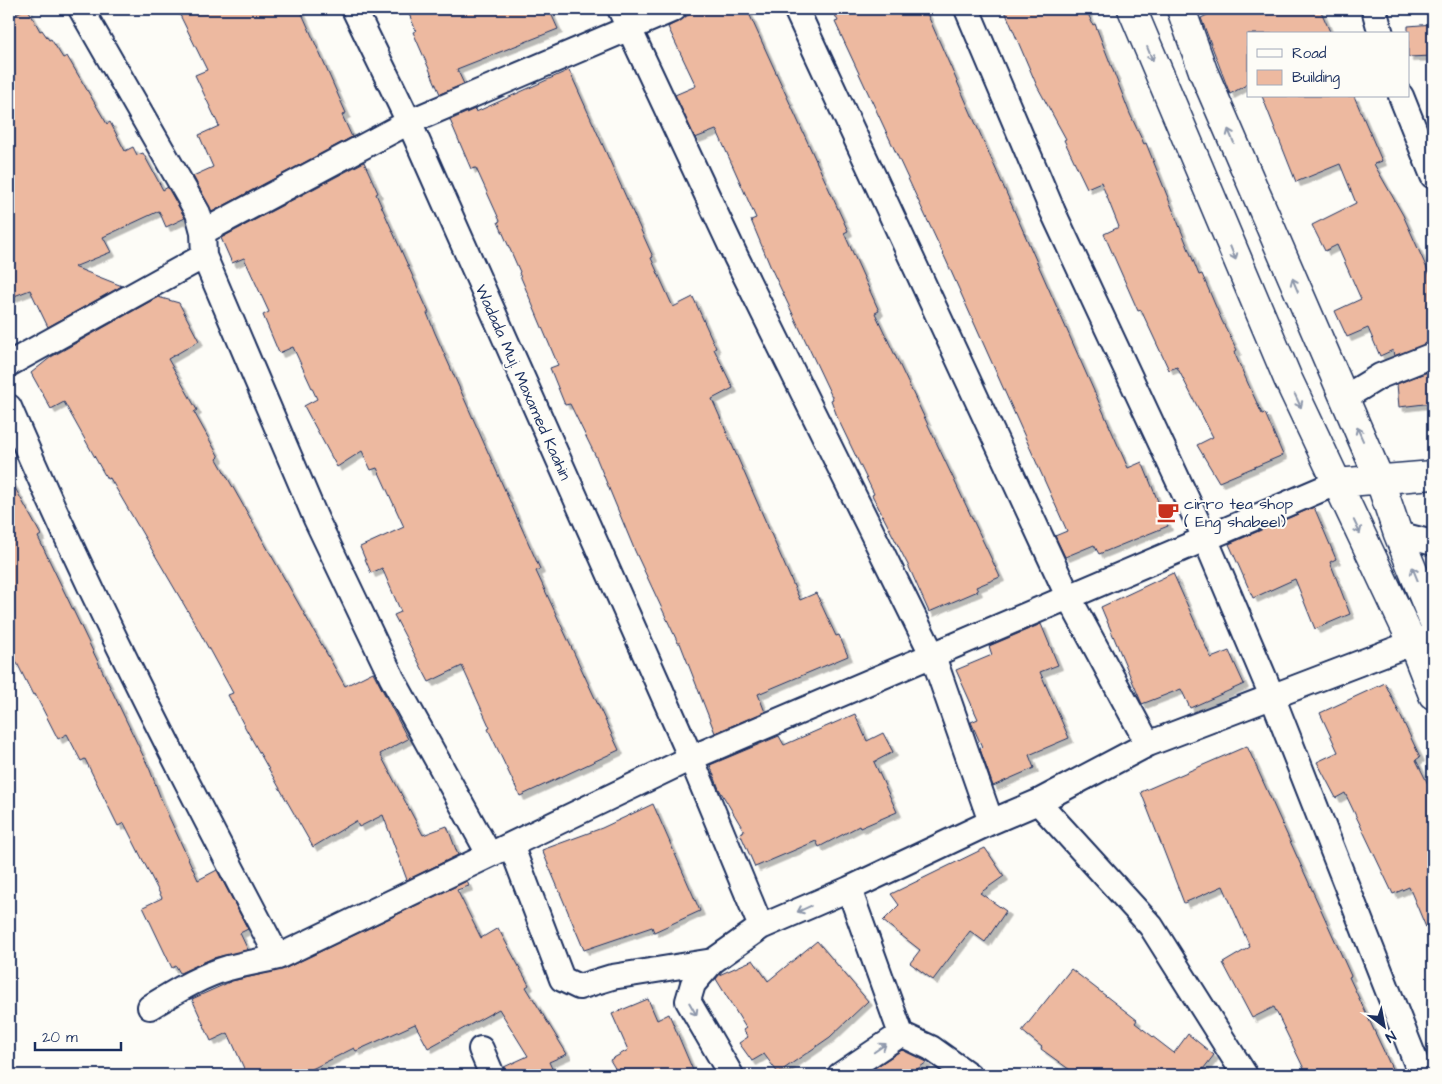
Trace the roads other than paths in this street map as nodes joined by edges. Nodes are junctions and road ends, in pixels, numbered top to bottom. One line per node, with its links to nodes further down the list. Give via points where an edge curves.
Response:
1 (81, 9): 16 (street, via 198,213)
2 (354, 9): 12 (street, Wadada Muj. Maxamed Kaahin)
3 (674, 9): 9 (street)
4 (796, 9): 28 (street)
5 (967, 9): 26 (street, via 1053,212)
6 (1132, 9): 15 (main road, one-way to 15)
7 (1181, 9): 14 (main road, one-way to 7, via 1203,71)
8 (1374, 9): 10 (street)
9 (624, 18): 12 (street); 31 (street, via 736,257)
10 (1380, 32)
11 (1402, 98): 13 (street)
12 (409, 122): 16 (street); 35 (street, Wadada Muj. Maxamed Kaahin)
13 (1433, 176)
14 (1257, 196): 15 (main road); 20 (main road, one-way to 14)
15 (1217, 214): 24 (main road, one-way to 24)
16 (203, 232): 17 (street)
17 (204, 256): 19 (street); 39 (street, via 329,546 392,678)
18 (1433, 355): 20 (street, via 1380,376)
19 (9, 364)
20 (1344, 398): 23 (main road, one-way to 20)
21 (9, 407): 42 (street, via 97,600 195,799)
22 (1433, 475): 23 (main road)
23 (1380, 478): 24 (main road); 25 (main road)
24 (1336, 483): 26 (street); 30 (main road, one-way to 30)
25 (1398, 534): 27 (street); 29 (main road, one-way to 25)
26 (1205, 538): 28 (street); 33 (street)
27 (1433, 543)
28 (1068, 596): 31 (street); 34 (street)
29 (1433, 620)
30 (1423, 640): 32 (main road); 33 (street)
31 (933, 656): 35 (street); 37 (street)
32 (1433, 695)
33 (1272, 696): 34 (street); 52 (street)
34 (1148, 744): 36 (street)
35 (691, 758): 38 (street); 41 (street, Wadada Muj. Maxamed Kaahin)
36 (1038, 802): 37 (street); 51 (street, via 1151,926)
37 (991, 822): 40 (street)
38 (511, 845): 39 (street); 43 (street, via 562,979 579,987 612,977)
39 (489, 854): 42 (street)
40 (849, 889): 41 (street, one-way to 41); 45 (street)
41 (761, 928): 43 (street)
42 (278, 957): 44 (street, via 227,968 185,985)
43 (714, 961): 48 (street, one-way to 48, via 693,984 688,1001)
44 (150, 1007)
45 (901, 1034): 49 (street, one-way to 45); 50 (street, via 931,1048)
46 (481, 1049): 47 (street)
47 (492, 1075)
48 (731, 1075)
49 (840, 1075)
50 (969, 1075)
51 (1245, 1075)
52 (1421, 1075)

